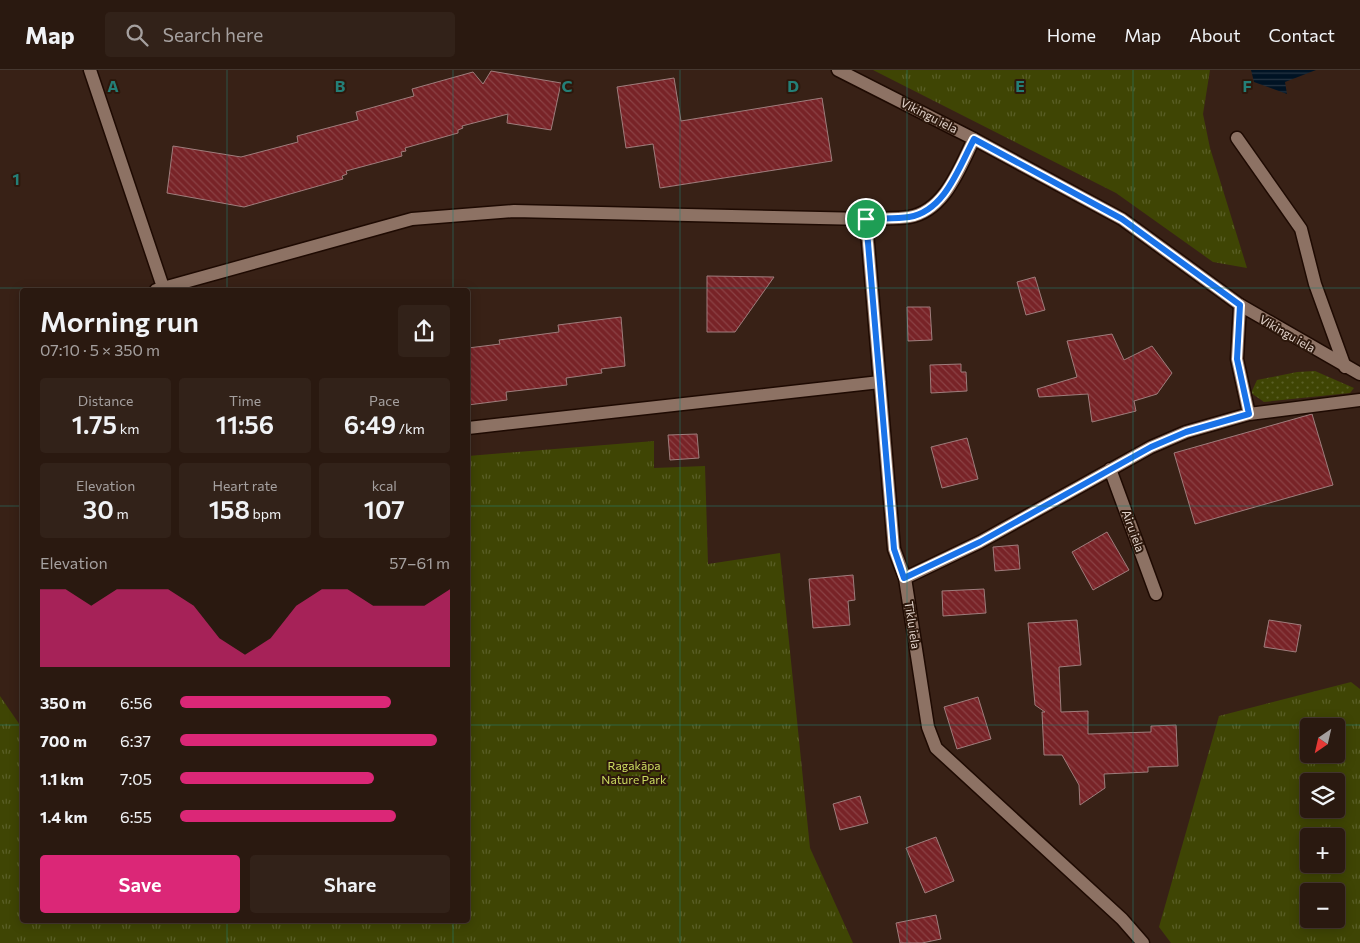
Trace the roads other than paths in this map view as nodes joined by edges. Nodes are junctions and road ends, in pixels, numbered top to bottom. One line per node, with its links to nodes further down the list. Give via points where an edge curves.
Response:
1 (90, 70): 7 (street)
2 (838, 70): 3 (street, Vikingu iela)
3 (855, 74): 5 (street, Vikingu iela)
4 (1237, 138): 10 (street, via 1301,229 1315,284)
5 (974, 139): 6 (street, via 953,180 934,206 911,217); 9 (street, Vikingu iela, via 1122,219)
6 (866, 219): 8 (street, via 514,211 412,219); 12 (street, Tīklu iela)
7 (161, 288)
8 (165, 288)
9 (1240, 305): 10 (street, Vikingu iela); 14 (street, via 1237,359)
10 (1345, 367): 11 (street, Vikingu iela)
11 (1360, 374)
12 (880, 382): 15 (street); 17 (street, Tīklu iela, via 894,549)
13 (1360, 400): 14 (street)
14 (1249, 414): 16 (street, via 1186,432)
15 (470, 428)
16 (1110, 469): 17 (street, via 980,542); 18 (street, Airu iela)
17 (904, 578): 19 (street, Tīklu iela, via 928,727 936,748 1122,919)
18 (1156, 594)
19 (1143, 943)

